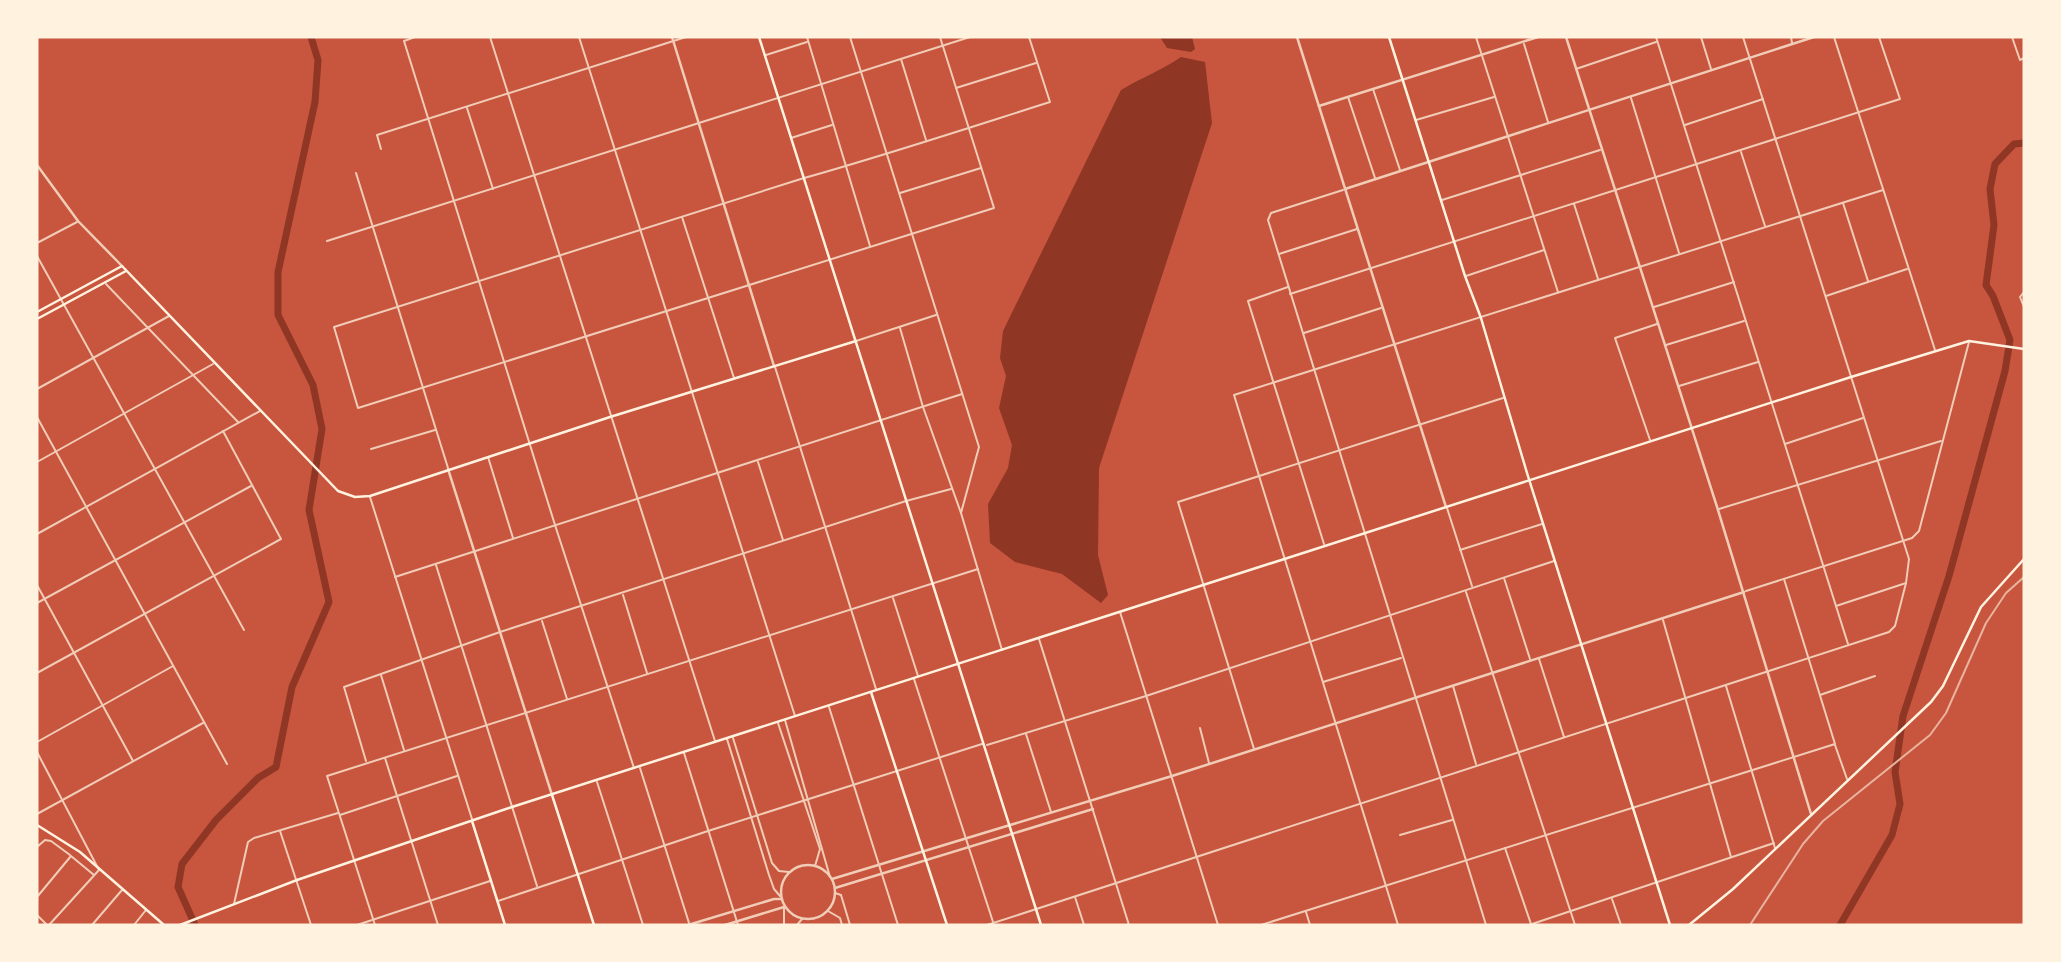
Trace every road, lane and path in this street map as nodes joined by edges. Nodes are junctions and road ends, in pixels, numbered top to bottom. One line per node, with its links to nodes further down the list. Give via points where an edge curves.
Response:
1 (415, 37): 56 (street, via 404,41)
2 (490, 37): 46 (street)
3 (579, 37): 37 (street)
4 (686, 37): 25 (street)
5 (759, 37): 32 (main road)
6 (807, 37): 26 (street)
7 (850, 37): 40 (street)
8 (940, 37): 30 (street)
9 (970, 37): 30 (street)
10 (1029, 37): 36 (street)
11 (1297, 37): 52 (street)
12 (1395, 37): 24 (street)
13 (1476, 37): 31 (street)
14 (1538, 37): 27 (street)
15 (1566, 37): 38 (street)
16 (1656, 37): 28 (street)
17 (1700, 37): 39 (street)
18 (1743, 37): 33 (street)
19 (1791, 37): 29 (street)
20 (1814, 37): 29 (street)
21 (1834, 37): 55 (street)
22 (1879, 37): 55 (street, via 1900,99)
23 (2012, 37): 34 (street, via 2020,60)
24 (1389, 38): 41 (main road)
25 (672, 39): 37 (street); 58 (street)
26 (808, 41): 32 (street); 43 (street)
27 (1523, 41): 31 (street); 59 (street)
28 (1657, 42): 38 (street); 42 (street)
29 (1793, 44): 33 (street)
30 (943, 45): 35 (street); 44 (street)
31 (1482, 54): 41 (street); 48 (street)
32 (765, 56): 50 (main road)
33 (1750, 58): 39 (street); 51 (street)
34 (2024, 58)
35 (901, 59): 40 (street); 66 (street)
36 (1037, 62): 44 (street); 62 (street, via 1050,102)
37 (589, 68): 46 (street); 69 (street)
38 (1576, 69): 54 (street)
39 (1712, 70): 42 (street)
40 (861, 71): 43 (street); 71 (street)
41 (1403, 80): 45 (street); 57 (main road)
42 (1671, 83): 49 (street); 61 (street)
43 (821, 85): 50 (street); 60 (street)
44 (956, 88): 62 (street)
45 (1373, 89): 47 (street); 78 (street)
46 (508, 93): 53 (street); 81 (street)
47 (1348, 97): 52 (street); 84 (street)
48 (1495, 97): 57 (street); 63 (street)
49 (1630, 97): 54 (street); 82 (street)
50 (778, 98): 58 (street); 64 (main road)
51 (1763, 99): 61 (street); 65 (street)
52 (1319, 106): 86 (street)
53 (466, 107): 56 (street); 85 (street)
54 (1589, 110): 59 (street); 68 (street)
55 (1858, 112): 65 (street); 88 (street)
56 (428, 119): 67 (street, via 377,135); 91 (street)
57 (1416, 120): 72 (main road)
58 (699, 123): 69 (street); 94 (street)
59 (1549, 123): 63 (street)
60 (833, 125): 64 (street); 75 (street)
61 (1684, 125): 73 (street)
62 (968, 128): 66 (street); 76 (street)
63 (1508, 136): 72 (street); 80 (street)
64 (791, 138): 83 (main road)
65 (1775, 139): 70 (street); 96 (street)
66 (926, 141): 71 (street)
67 (381, 149)
68 (1602, 149): 80 (street); 87 (street)
69 (615, 150): 81 (street); 102 (street)
70 (1740, 150): 73 (street); 100 (street)
71 (886, 153): 75 (street); 89 (street)
72 (1429, 162): 78 (street); 90 (main road)
73 (1697, 164): 82 (street); 105 (street)
74 (37, 165): 77 (street)
75 (846, 166): 83 (street); 108 (street)
76 (981, 168): 89 (street); 103 (street, via 994,208)
77 (38, 171): 98 (street)
78 (1400, 172): 84 (street)
79 (356, 173): 99 (street)
80 (1521, 175): 90 (street); 95 (street)
81 (534, 176): 85 (street); 113 (street)
82 (1655, 177): 87 (street); 111 (street)
83 (804, 178): 94 (street); 114 (main road)
84 (1376, 179): 86 (street)
85 (493, 189): 91 (street)
86 (1345, 189): 101 (street); 110 (street, via 1269,215)
87 (1615, 190): 93 (street); 116 (street)
88 (1883, 190): 92 (street); 118 (street)
89 (899, 193): 103 (street)
90 (1441, 200): 106 (main road)
91 (454, 201): 99 (street); 122 (street)
92 (1842, 202): 96 (street); 124 (street)
93 (1574, 203): 95 (street); 121 (street)
94 (724, 204): 97 (street); 126 (street)
95 (1534, 216): 106 (street); 109 (street)
96 (1800, 216): 100 (street); 131 (street)
97 (682, 217): 102 (street); 133 (street)
98 (78, 221): 107 (street); 115 (street)
99 (373, 227): 104 (street); 135 (street)
100 (1765, 227): 105 (street)
101 (1358, 228): 110 (street); 117 (street)
102 (641, 230): 113 (street); 139 (street)
103 (912, 233): 108 (street); 141 (street)
104 (327, 241)
105 (1721, 241): 111 (street); 123 (street)
106 (1454, 242): 117 (street); 120 (main road)
107 (37, 243)
108 (870, 247): 114 (street)
109 (1545, 250): 120 (street); 129 (street)
110 (1278, 254): 127 (street)
111 (1680, 254): 116 (street)
112 (37, 256): 132 (street)
113 (559, 256): 122 (street); 150 (street)
114 (830, 260): 126 (street); 151 (main road)
115 (122, 267): 119 (main road); 132 (main road)
116 (1640, 267): 121 (street); 137 (street)
117 (1371, 268): 130 (street); 136 (street)
118 (1909, 269): 124 (street); 156 (street)
119 (126, 271): 125 (main road); 142 (main road)
120 (1465, 276): 143 (main road)
121 (1599, 280): 129 (street)
122 (479, 281): 135 (street); 159 (street)
123 (1734, 282): 137 (street); 145 (street)
124 (1868, 282): 131 (street)
125 (104, 283): 134 (main road); 147 (street)
126 (750, 285): 133 (street); 161 (street)
127 (1288, 287): 130 (street); 166 (street, via 1248,302)
128 (2024, 292): 138 (street, via 2020,297)
129 (1559, 293): 143 (street)
130 (1290, 294): 149 (street)
131 (1825, 296): 164 (street)
132 (61, 299): 134 (street); 140 (main road)
133 (708, 299): 139 (street); 165 (street)
134 (64, 304): 144 (main road); 157 (street)
135 (398, 307): 168 (street); 168 (street, via 334,327 358,408)
136 (1383, 307): 149 (street); 153 (street)
137 (1653, 307): 146 (street)
138 (2024, 307)
139 (667, 311): 150 (street); 170 (street)
140 (37, 312)
141 (937, 315): 148 (street); 171 (street)
142 (170, 316): 147 (street); 160 (main road)
143 (1481, 318): 153 (street); 172 (main road)
144 (37, 319)
145 (1746, 320): 154 (street); 158 (street)
146 (1658, 323): 154 (street); 187 (street, via 1615,338)
147 (148, 328): 157 (street); 163 (street)
148 (900, 328): 151 (street); 174 (street)
149 (1303, 334): 162 (street)
150 (585, 337): 159 (street); 177 (street)
151 (856, 341): 161 (main road); 180 (main road)
152 (1969, 341): 155 (main road); 156 (main road); 186 (street)
153 (1395, 345): 162 (street); 182 (street)
154 (1665, 345): 167 (street)
155 (2024, 349)
156 (1935, 351): 164 (main road)
157 (93, 358): 169 (street); 176 (street)
158 (1759, 361): 167 (street); 173 (street)
159 (504, 362): 168 (street); 188 (street)
160 (216, 363): 163 (street); 175 (main road)
161 (775, 366): 165 (main road); 190 (street)
162 (1314, 369): 166 (street); 192 (street)
163 (192, 375): 176 (street); 181 (street)
164 (1851, 377): 173 (main road); 179 (street)
165 (734, 379): 170 (main road)
166 (1274, 382): 198 (street); 202 (street, via 1234,395)
167 (1678, 387): 183 (street)
168 (423, 388): 184 (street)
169 (37, 389)
170 (693, 391): 177 (main road); 201 (street)
171 (962, 394): 174 (street); 213 (street, via 979,447)
172 (1504, 397): 182 (street); 203 (main road)
173 (1772, 402): 183 (main road); 189 (street)
174 (923, 407): 180 (street); 206 (street)
175 (261, 410): 181 (street); 207 (main road, via 338,491)
176 (124, 413): 193 (street); 199 (street)
177 (610, 417): 188 (main road); 208 (street)
178 (37, 418): 193 (street)
179 (1864, 418): 189 (street); 195 (street)
180 (880, 421): 190 (street); 209 (main road)
181 (238, 423): 185 (street)
182 (1420, 424): 192 (street); 211 (street)
183 (1692, 428): 187 (main road); 212 (street)
184 (436, 430): 191 (street); 200 (street)
185 (223, 431): 199 (street); 205 (street)
186 (1942, 440): 195 (street); 222 (street, via 1921,524 1912,538)
187 (1650, 442): 203 (main road)
188 (530, 443): 194 (main road); 216 (street)
189 (1785, 444): 204 (street)
190 (800, 447): 196 (street); 217 (street)
191 (371, 449)
192 (1338, 450): 198 (street); 218 (street)
193 (55, 452): 197 (street); 210 (street)
194 (488, 457): 200 (main road); 220 (street)
195 (1877, 459): 204 (street); 222 (street)
196 (757, 461): 201 (street); 221 (street)
197 (37, 462)
198 (1300, 462): 202 (street); 223 (street)
199 (154, 469): 210 (street); 214 (street)
200 (448, 469): 207 (main road); 225 (street)
201 (719, 473): 208 (street); 226 (street)
202 (1259, 476): 227 (street); 242 (street, via 1178,502)
203 (1529, 480): 211 (main road); 215 (main road)
204 (1797, 484): 212 (street); 232 (street)
205 (252, 486): 214 (street); 234 (street, via 281,539)
206 (951, 489): 209 (street); 213 (street)
207 (370, 496): 235 (street)
208 (638, 499): 216 (street); 238 (street)
209 (906, 501): 217 (street); 240 (main road)
210 (86, 507): 219 (street); 229 (street)
211 (1446, 507): 218 (main road); 224 (street)
212 (1718, 510): 245 (street)
213 (961, 513): 233 (street)
214 (184, 523): 229 (street); 234 (street)
215 (1543, 524): 224 (street); 230 (main road)
216 (555, 526): 220 (street); 250 (street)
217 (824, 527): 221 (street); 252 (street)
218 (1365, 532): 223 (main road); 255 (street)
219 (37, 534)
220 (513, 539): 225 (street)
221 (783, 541): 226 (street)
222 (1903, 541): 232 (street); 239 (street, via 1909,559)
223 (1325, 545): 227 (main road)
224 (1460, 550): 243 (street)
225 (474, 552): 231 (street); 259 (street)
226 (744, 554): 238 (street); 260 (street)
227 (1285, 558): 242 (main road); 262 (street)
228 (2024, 559): 336 (main road, via 1981,607 1943,686)
229 (115, 560): 248 (street); 254 (street)
230 (1555, 560): 236 (street); 263 (main road)
231 (435, 564): 235 (street); 265 (street)
232 (1823, 566): 237 (street); 251 (street)
233 (978, 569): 240 (street); 266 (street)
234 (213, 576): 254 (street); 258 (street)
235 (395, 577): 271 (street)
236 (1504, 578): 243 (street); 272 (street)
237 (1784, 579): 245 (street); 270 (street)
238 (663, 581): 246 (street); 273 (street)
239 (1906, 583): 251 (street); 264 (street, via 1895,626)
240 (933, 584): 247 (street); 274 (main road)
241 (37, 585): 248 (street)
242 (1203, 585): 253 (main road); 276 (street)
243 (1472, 588): 244 (street)
244 (1466, 591): 255 (street); 278 (street)
245 (1744, 592): 256 (street); 277 (street)
246 (622, 594): 250 (street); 281 (street)
247 (893, 597): 252 (street); 283 (street)
248 (44, 599): 249 (street); 267 (street)
249 (37, 603)
250 (582, 606): 257 (street); 287 (street)
251 (1836, 606): 264 (street)
252 (851, 610): 260 (street); 288 (street)
253 (1119, 611): 261 (main road); 290 (street)
254 (144, 613): 267 (street); 275 (street)
255 (1390, 616): 262 (street); 268 (street)
256 (1662, 618): 263 (street); 293 (street)
257 (541, 619): 259 (street); 292 (street)
258 (244, 631)
259 (500, 632): 265 (street); 296 (street)
260 (769, 636): 273 (street); 297 (street)
261 (1039, 638): 266 (main road); 299 (street)
262 (1310, 641): 276 (street); 284 (street)
263 (1581, 644): 269 (street); 303 (main road)
264 (1848, 645): 270 (street)
265 (461, 646): 271 (street); 304 (street)
266 (1002, 650): 274 (main road)
267 (73, 652): 279 (street); 294 (street)
268 (1402, 657): 284 (street); 291 (street)
269 (1538, 657): 272 (street); 310 (street)
270 (1807, 659): 277 (street); 289 (street)
271 (421, 660): 280 (street); 307 (street)
272 (1531, 660): 278 (street)
273 (689, 661): 281 (street); 312 (street)
274 (958, 664): 283 (main road); 314 (main road)
275 (173, 666): 294 (street); 301 (street)
276 (1229, 668): 290 (street); 315 (street)
277 (1768, 671): 286 (street); 321 (street)
278 (1493, 672): 285 (street); 319 (street)
279 (37, 673)
280 (381, 674): 316 (street); 324 (street, via 344,687)
281 (648, 674): 287 (street)
282 (1875, 676): 289 (street)
283 (916, 677): 288 (main road); 322 (street)
284 (1323, 682): 302 (street)
285 (1452, 685): 291 (street); 327 (street)
286 (1726, 685): 293 (street); 330 (street)
287 (607, 687): 292 (street); 329 (street)
288 (874, 691): 295 (main road); 331 (main road)
289 (1819, 695): 313 (street)
290 (1146, 696): 299 (street); 333 (street)
291 (1414, 697): 302 (street); 334 (street)
292 (568, 699): 296 (street)
293 (1685, 699): 303 (street); 337 (street)
294 (103, 705): 311 (street); 323 (street)
295 (829, 706): 297 (main road); 338 (street)
296 (526, 713): 304 (street); 339 (street)
297 (795, 716): 298 (main road)
298 (785, 720): 300 (main road); 341 (street)
299 (1065, 720): 306 (street); 344 (street)
300 (778, 722): 308 (main road); 343 (street)
301 (204, 723): 323 (street); 325 (street)
302 (1335, 723): 315 (street); 345 (street)
303 (1607, 724): 310 (street); 347 (main road)
304 (486, 725): 307 (street); 346 (street)
305 (1200, 728): 326 (street)
306 (1025, 733): 314 (street); 349 (street)
307 (446, 737): 316 (street); 332 (street)
308 (733, 737): 309 (main road); 353 (street)
309 (727, 738): 312 (main road); 354 (street)
310 (1564, 738): 319 (street)
311 (37, 742)
312 (715, 742): 318 (main road)
313 (1835, 744): 321 (street); 336 (street)
314 (985, 745): 322 (street); 358 (main road)
315 (1254, 749): 326 (street)
316 (405, 751): 320 (street)
317 (37, 752): 342 (street)
318 (684, 752): 328 (main road); 360 (street)
319 (1519, 752): 327 (street); 363 (street)
320 (385, 757): 324 (street); 340 (street)
321 (1794, 757): 330 (street); 352 (street)
322 (940, 758): 331 (street); 364 (street)
323 (133, 761): 342 (street)
324 (366, 763): 351 (street, via 327,776)
325 (227, 764)
326 (1209, 764): 333 (street)
327 (1476, 766): 334 (street)
328 (639, 767): 329 (main road); 367 (street)
329 (634, 769): 335 (main road)
330 (1753, 770): 337 (street); 366 (street)
331 (897, 771): 338 (street); 372 (main road)
332 (458, 775): 340 (street); 356 (street)
333 (1172, 776): 344 (street); 374 (street)
334 (1440, 778): 345 (street); 355 (street)
335 (597, 780): 339 (main road); 377 (street)
336 (1847, 781): 352 (main road)
337 (1711, 783): 347 (street); 375 (street)
338 (853, 785): 341 (street); 380 (street)
339 (552, 795): 346 (main road); 384 (main road)
340 (397, 796): 351 (street); 365 (street)
341 (809, 799): 343 (street); 387 (street)
342 (63, 800): 350 (street); 382 (street)
343 (804, 800): 353 (street); 381 (street, via 820,849)
344 (1091, 801): 348 (street); 349 (street)
345 (1360, 804): 374 (street); 392 (street)
346 (512, 807): 356 (main road); 393 (street)
347 (1633, 808): 363 (street); 390 (main road)
348 (1093, 809): 361 (street); 391 (street)
349 (1051, 813): 358 (street)
350 (37, 814)
351 (339, 814): 359 (street); 376 (street)
352 (1811, 814): 371 (main road)
353 (757, 815): 354 (street); 383 (street, via 775,869)
354 (751, 817): 360 (street); 398 (street, via 774,889)
355 (1453, 819): 362 (street); 379 (street)
356 (472, 821): 365 (main road); 389 (main road)
357 (37, 825): 382 (main road)
358 (1009, 825): 361 (main road); 364 (street)
359 (280, 830): 388 (street); 403 (street, via 248,842)
360 (708, 831): 367 (street); 407 (street)
361 (1012, 834): 369 (street); 405 (main road)
362 (1400, 835)
363 (1546, 835): 370 (street); 410 (street)
364 (966, 839): 369 (street); 372 (street)
365 (411, 841): 376 (main road); 401 (street)
366 (1774, 843): 371 (street); 375 (street)
367 (665, 845): 377 (street); 428 (street)
368 (37, 847): 373 (street, via 51,841)
369 (969, 847): 378 (street); 415 (street)
370 (1505, 848): 379 (street); 445 (street)
371 (1776, 849): 449 (main road)
372 (923, 852): 378 (main road); 380 (street)
373 (71, 856): 386 (street); 397 (street)
374 (1197, 857): 391 (street); 440 (street)
375 (1731, 858): 390 (street)
376 (354, 860): 388 (main road); 413 (street)
377 (621, 860): 384 (street); 427 (street)
378 (926, 860): 385 (street); 435 (main road)
379 (1465, 860): 392 (street); 444 (street)
380 (878, 865): 385 (street); 387 (street)
381 (815, 866): 383 (street); 387 (street)
382 (99, 870): 386 (street); 395 (main road)
383 (789, 872): 398 (street)
384 (577, 874): 393 (street); 426 (main road)
385 (881, 874): 394 (street); 434 (street)
386 (94, 876): 416 (street)
387 (831, 878): 394 (street)
388 (297, 880): 403 (main road); 421 (street)
389 (491, 881): 401 (street); 402 (main road)
390 (1656, 883): 400 (street); 448 (main road)
391 (1116, 884): 399 (street); 439 (street)
392 (1385, 885): 409 (street); 443 (street)
393 (538, 887): 402 (street)
394 (835, 888): 396 (street)
395 (122, 890): 406 (main road); 417 (street)
396 (835, 893): 408 (street); 433 (street, via 841,895)
397 (37, 897)
398 (781, 897): 404 (street); 407 (street)
399 (1075, 897): 405 (street); 438 (street)
400 (1612, 898): 410 (street); 447 (street)
401 (430, 901): 413 (street); 424 (street)
402 (497, 901): 425 (main road)
403 (233, 905): 420 (main road)
404 (785, 907): 412 (street); 414 (street); 430 (street)
405 (1037, 909): 415 (street); 437 (main road)
406 (146, 911): 418 (street); 419 (main road)
407 (733, 911): 414 (street); 428 (street)
408 (828, 911): 412 (street, via 816,919); 432 (street, via 836,914)
409 (1306, 911): 441 (street); 442 (street)
410 (1571, 911): 445 (street); 446 (street)
411 (37, 915): 416 (street)
412 (802, 919): 431 (street)
413 (373, 920): 422 (street); 423 (street)
414 (737, 924): 429 (street)
415 (994, 924): 436 (street)
416 (48, 925)
417 (92, 925)
418 (134, 925)
419 (164, 925)
420 (182, 925)
421 (311, 925)
422 (357, 925)
423 (375, 925)
424 (438, 925)
425 (505, 925)
426 (593, 925)
427 (643, 925)
428 (689, 925)
429 (725, 925)
430 (784, 925)
431 (797, 925)
432 (842, 925)
433 (850, 925)
434 (898, 925)
435 (947, 925)
436 (987, 925)
437 (1041, 925)
438 (1084, 925)
439 (1129, 925)
440 (1218, 925)
441 (1261, 925)
442 (1310, 925)
443 (1398, 925)
444 (1486, 925)
445 (1530, 925)
446 (1575, 925)
447 (1621, 925)
448 (1670, 925)
449 (1689, 925)

